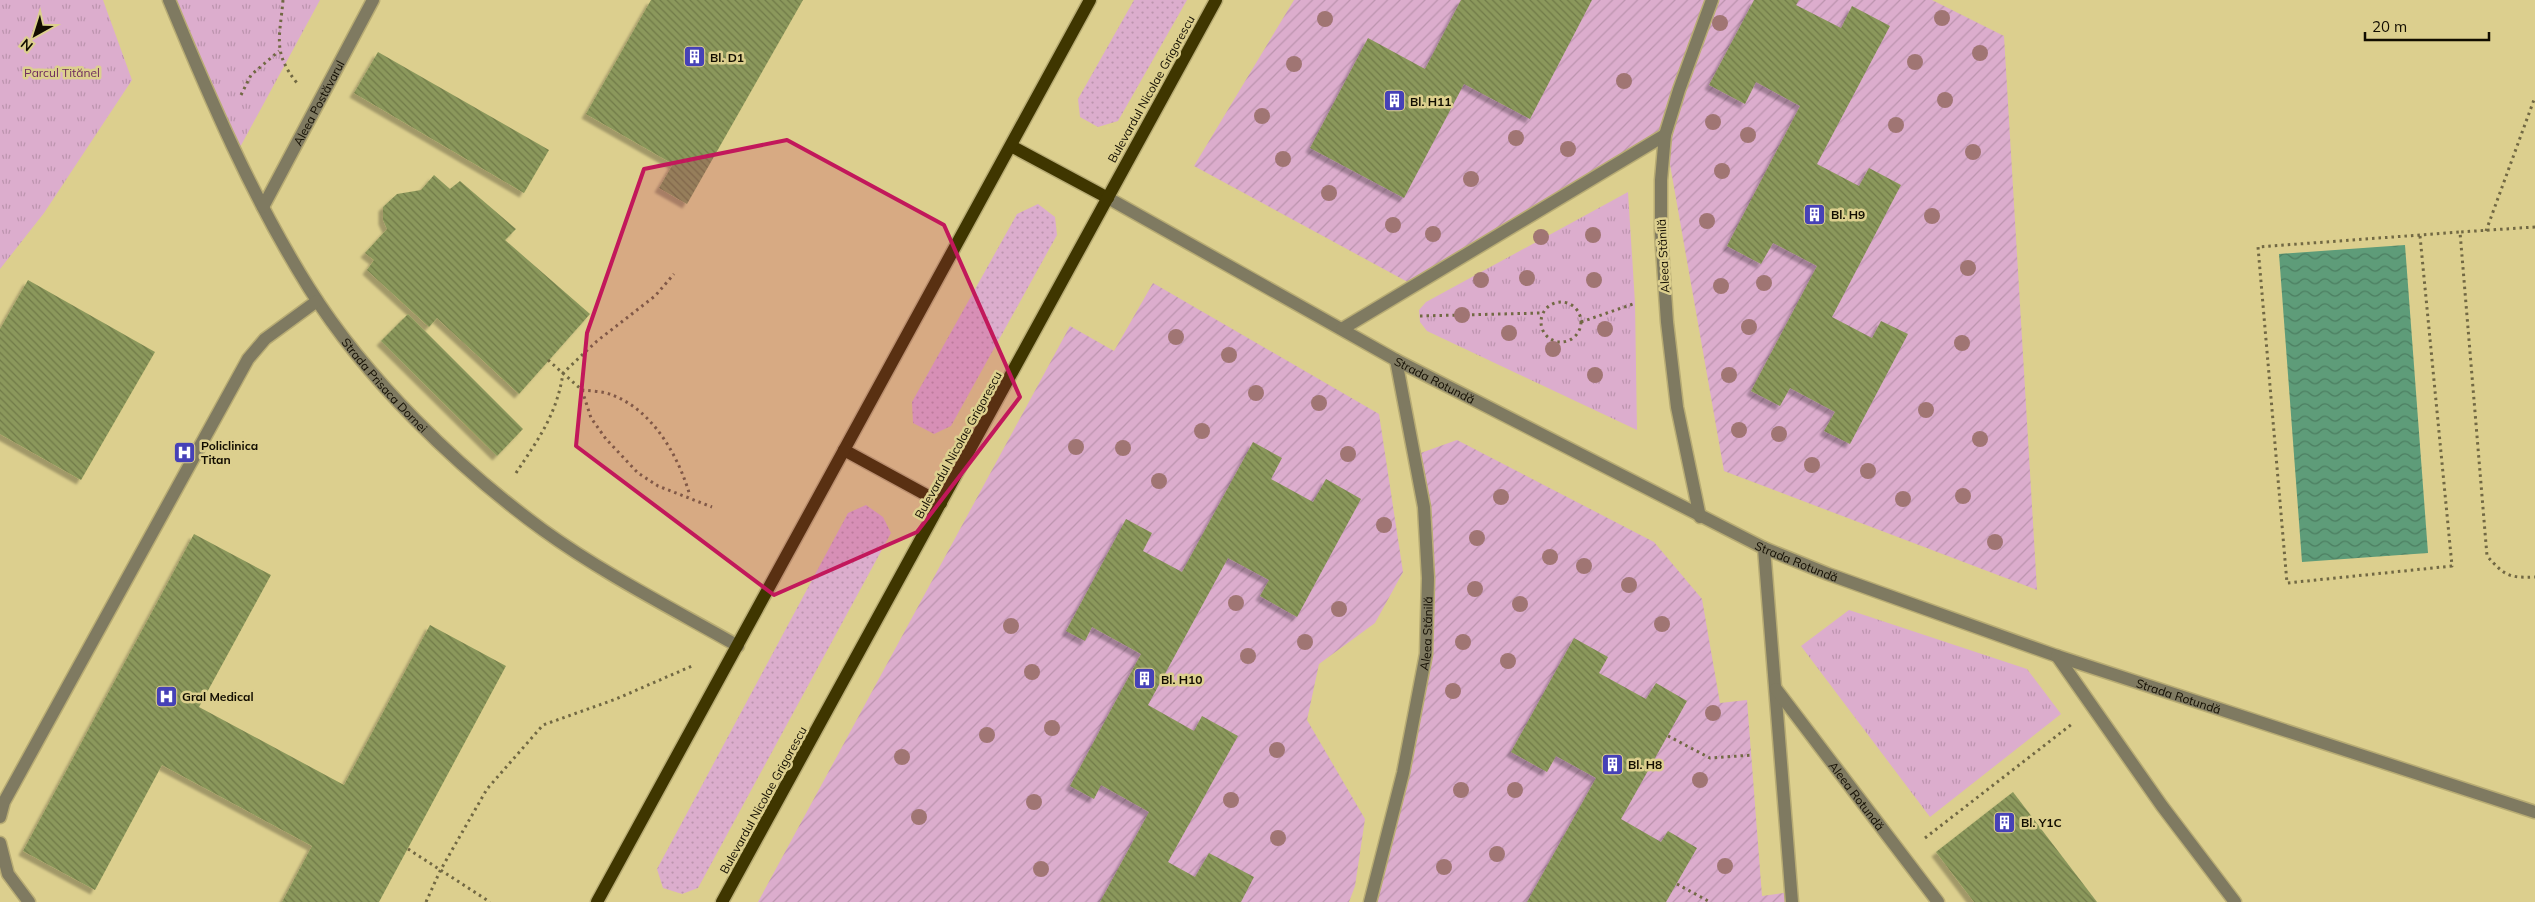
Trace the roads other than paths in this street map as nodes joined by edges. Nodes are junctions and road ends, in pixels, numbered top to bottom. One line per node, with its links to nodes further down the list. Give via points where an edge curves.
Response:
1 (169, 0): 9 (street, Strada Prisaca Dornei, via 216,114)
2 (373, 0): 9 (street, Aleea Postăvarul)
3 (1090, 0): 7 (main road)
4 (1216, 0): 8 (main road, Bulevardul Nicolae Grigorescu)
5 (1712, 0): 6 (street, Aleea Stănilă)
6 (1665, 135): 11 (street); 15 (street, Aleea Stănilă, via 1661,180 1665,292 1677,407)
7 (1011, 146): 8 (main road); 13 (main road)
8 (1108, 198): 11 (street, Strada Rotundă); 14 (main road, Bulevardul Nicolae Grigorescu)
9 (262, 207): 10 (street, Strada Prisaca Dornei)
10 (317, 301): 17 (street, Strada Prisaca Dornei, via 370,371 450,454 499,495 581,556); 21 (street, via 265,339 248,359 9,793)
11 (1342, 330): 12 (street, Strada Rotundă)
12 (1396, 360): 15 (street, Strada Rotundă); 26 (street, Aleea Stănilă, via 1424,507 1428,578 1426,654 1403,773)
13 (844, 450): 14 (main road); 17 (main road)
14 (941, 503): 25 (main road, Bulevardul Nicolae Grigorescu)
15 (1700, 517): 16 (street, Strada Rotundă)
16 (1764, 548): 18 (street, Strada Rotundă); 19 (street)
17 (738, 646): 24 (main road)
18 (2057, 656): 20 (street, Strada Rotundă); 29 (street, via 2162,806)
19 (1775, 689): 27 (street); 28 (street, Aleea Rotundă)
20 (2535, 812)
21 (0, 817)
22 (0, 842): 23 (street, via 8,874)
23 (30, 902)
24 (597, 902)
25 (722, 902)
26 (1370, 902)
27 (1792, 902)
28 (1938, 902)
29 (2235, 902)

